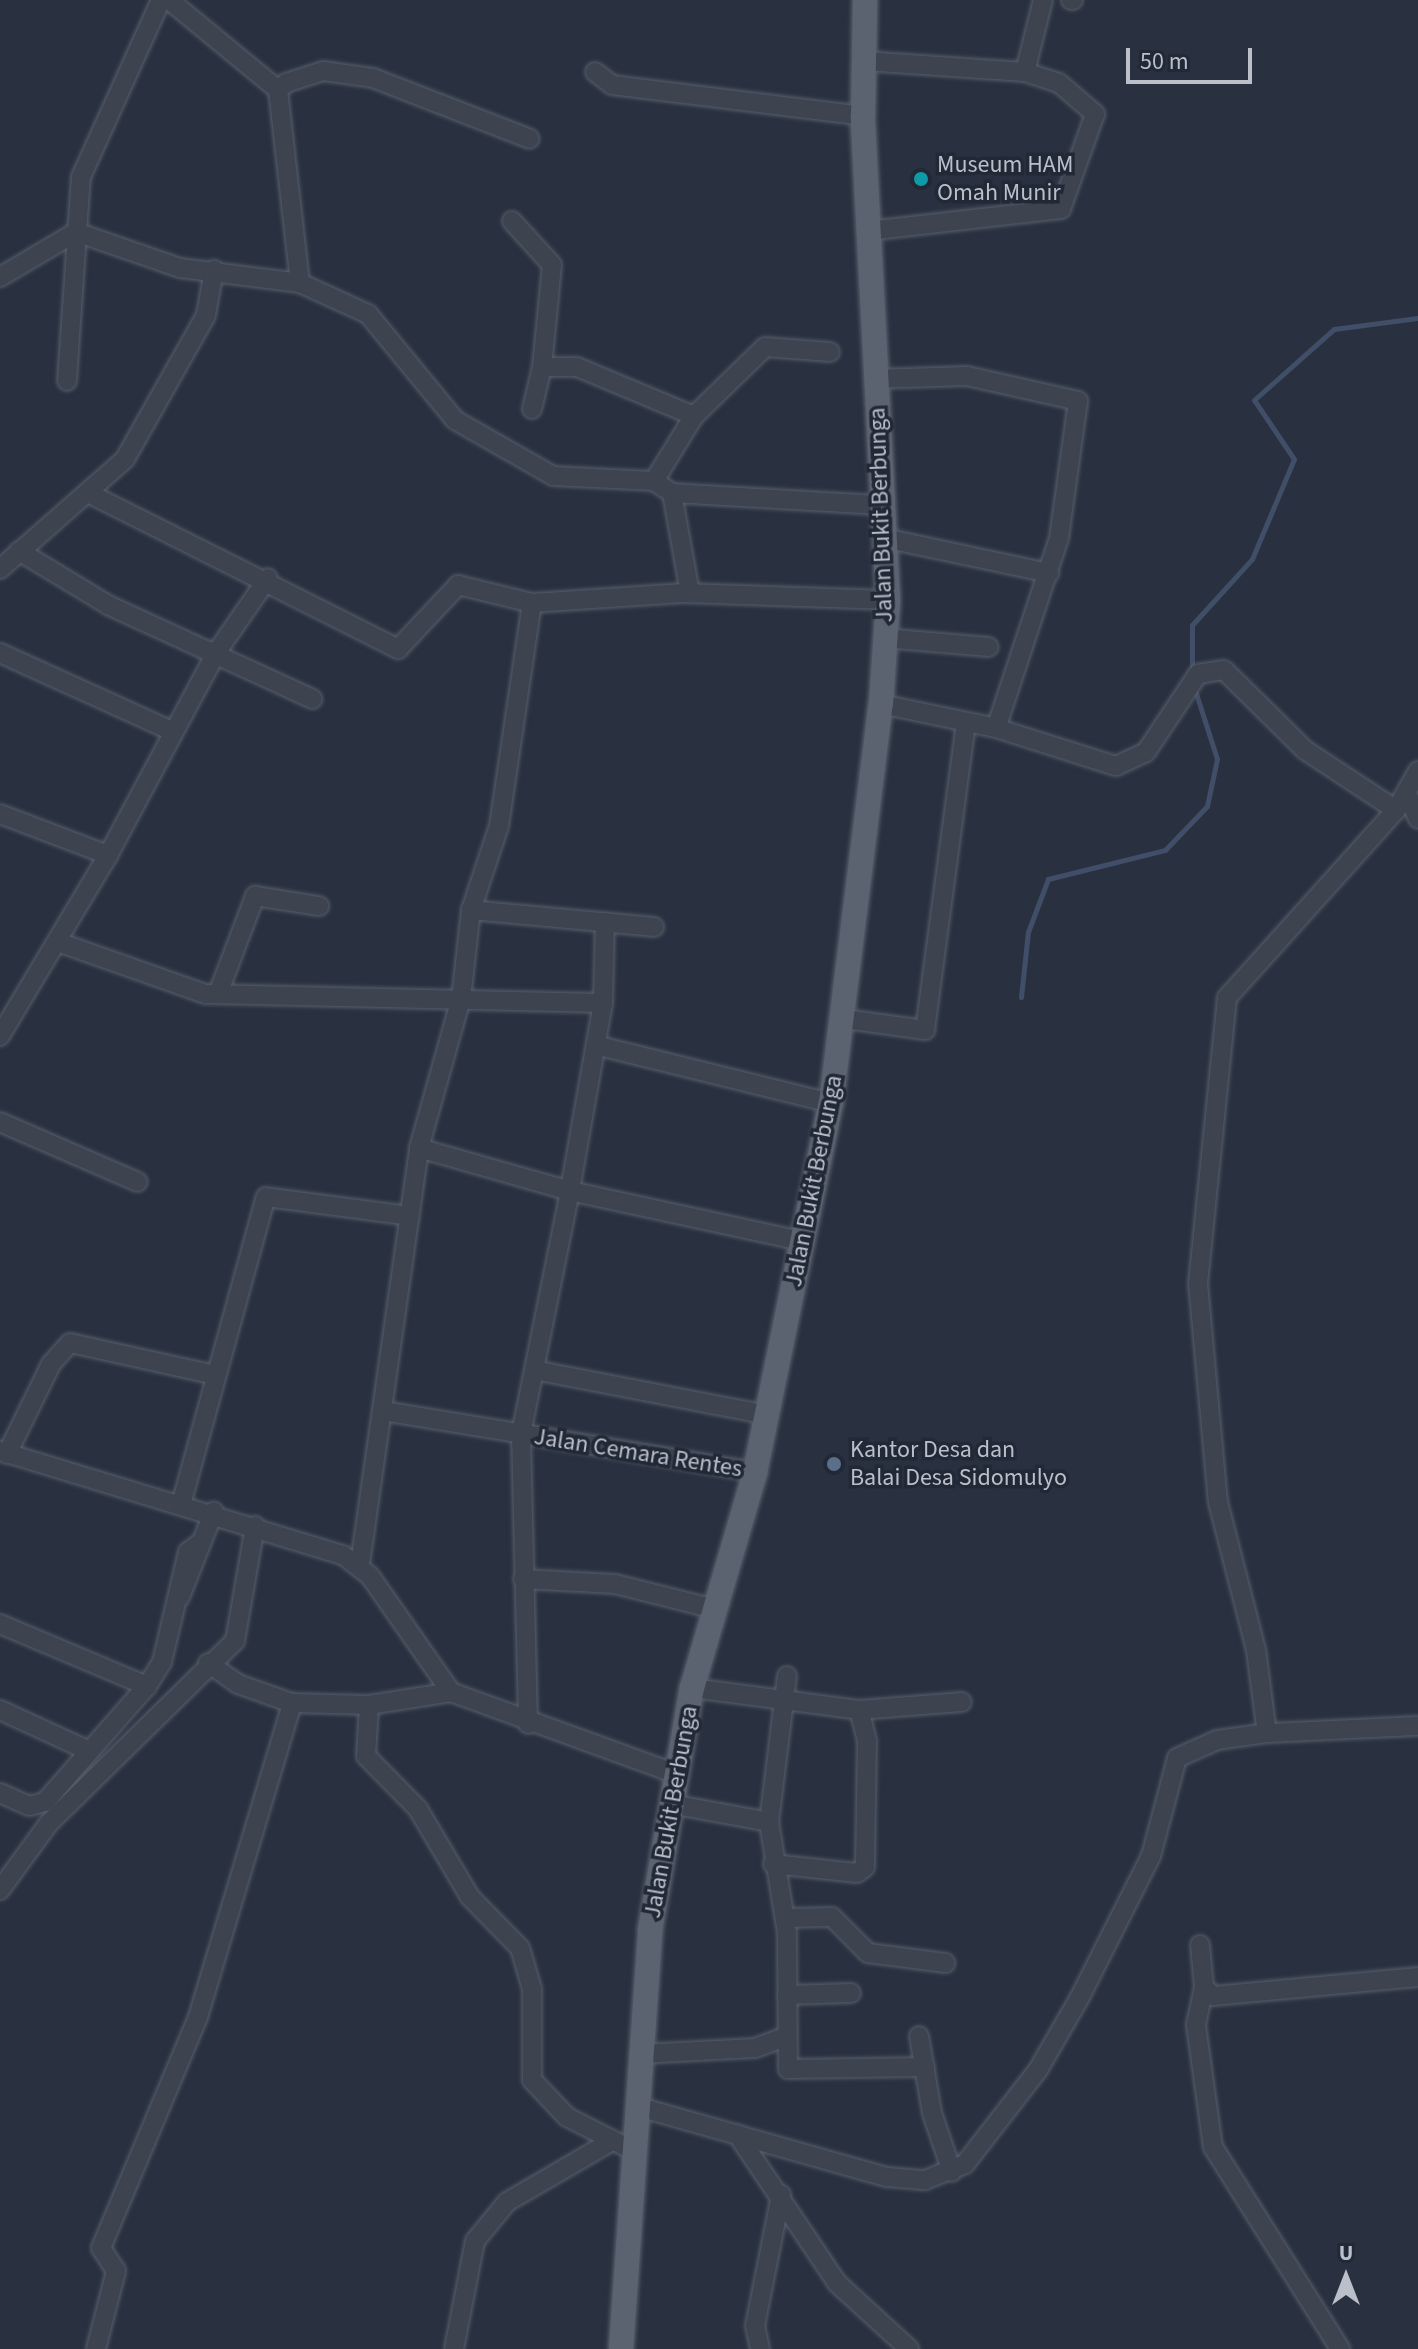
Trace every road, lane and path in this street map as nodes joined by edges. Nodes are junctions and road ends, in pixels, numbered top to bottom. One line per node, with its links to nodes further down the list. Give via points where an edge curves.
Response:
1 (161, 0): 13 (street, via 81,177)
2 (169, 0): 8 (street)
3 (865, 0): 5 (main road, Jalan Bukit Berbunga)
4 (1043, 0): 7 (street)
5 (864, 61): 7 (street); 9 (main road, Jalan Bukit Berbunga)
6 (595, 72): 9 (street, via 612,85)
7 (1025, 72): 12 (street, via 1059,83 1095,110 1063,207)
8 (278, 90): 10 (street, via 309,73 348,72); 16 (street)
9 (863, 116): 12 (main road, Jalan Bukit Berbunga)
10 (530, 139)
11 (512, 221): 18 (street, via 552,265)
12 (868, 231): 19 (main road, Jalan Bukit Berbunga)
13 (76, 232): 14 (street, via 171,265); 15 (street); 20 (street)
14 (214, 270): 16 (street); 25 (street, via 206,315 148,425)
15 (0, 277)
16 (300, 283): 23 (street, via 368,314 455,420 553,476)
17 (830, 352): 22 (street, via 769,345)
18 (542, 367): 21 (street); 22 (street, via 577,367)
19 (875, 379): 26 (main road, Jalan Bukit Berbunga); 30 (street, via 967,376 1077,399)
20 (67, 381)
21 (532, 409)
22 (694, 416): 23 (street)
23 (654, 481): 24 (street)
24 (672, 493): 26 (street); 32 (street)
25 (92, 495): 28 (street); 31 (street)
26 (883, 505): 27 (main road, Jalan Bukit Berbunga)
27 (884, 538): 30 (street); 33 (main road, Jalan Bukit Berbunga)
28 (19, 551): 29 (street); 38 (street, via 108,605)
29 (0, 569)
30 (1049, 573): 42 (street)
31 (268, 578): 34 (street, via 398,649 454,586); 38 (street)
32 (690, 593): 33 (street); 34 (street)
33 (888, 600): 35 (main road, Jalan Bukit Berbunga)
34 (532, 603): 51 (street, via 499,826)
35 (884, 638): 36 (street); 40 (main road, Jalan Bukit Berbunga)
36 (989, 647)
37 (0, 653): 43 (street)
38 (216, 653): 39 (street); 43 (street)
39 (312, 699)
40 (881, 704): 41 (street); 58 (main road, Jalan Bukit Berbunga)
41 (966, 724): 42 (street); 58 (street, via 925,1030)
42 (996, 728): 46 (street, via 1052,751 1129,764 1146,752 1192,679 1232,674 1305,750)
43 (172, 731): 49 (street)
44 (1418, 771): 45 (street)
45 (1407, 794): 46 (street); 48 (street)
46 (1396, 810): 95 (street, via 1234,982 1222,1015 1200,1223 1199,1318 1218,1502 1256,1650)
47 (0, 814): 49 (street)
48 (1418, 819)
49 (108, 855): 54 (street)
50 (319, 906): 55 (street, via 255,896)
51 (471, 910): 52 (street); 56 (street)
52 (605, 922): 53 (street); 57 (street)
53 (654, 927)
54 (58, 942): 55 (street, via 172,988); 59 (street)
55 (219, 991): 56 (street)
56 (461, 999): 57 (street); 63 (street)
57 (603, 1003): 60 (street)
58 (845, 1019): 61 (main road, Jalan Bukit Berbunga)
59 (0, 1036)
60 (599, 1046): 61 (street); 65 (street)
61 (831, 1103): 67 (main road, Jalan Bukit Berbunga)
62 (0, 1122): 64 (street)
63 (419, 1148): 65 (street); 66 (street)
64 (138, 1182)
65 (570, 1191): 67 (street); 68 (street)
66 (410, 1216): 69 (street, via 266,1197); 70 (street)
67 (801, 1241): 71 (main road, Jalan Bukit Berbunga)
68 (534, 1370): 71 (street); 72 (street)
69 (216, 1375): 73 (street, via 70,1343 51,1364); 75 (street)
70 (383, 1411): 72 (street, Jalan Cemara Rentes); 78 (street)
71 (768, 1415): 74 (main road, Jalan Bukit Berbunga)
72 (521, 1435): 74 (street, Jalan Cemara Rentes); 79 (street)
73 (3, 1452): 75 (street)
74 (755, 1472): 80 (main road, Jalan Bukit Berbunga)
75 (182, 1501): 76 (street)
76 (214, 1511): 77 (street); 84 (street)
77 (255, 1526): 78 (street); 82 (street, via 243,1623 226,1652)
78 (360, 1564): 86 (street)
79 (523, 1579): 80 (street, via 615,1584); 93 (street)
80 (715, 1609): 85 (main road, Jalan Bukit Berbunga)
81 (0, 1624): 84 (street)
82 (208, 1663): 89 (street, via 238,1684); 102 (street, via 49,1823)
83 (787, 1676): 87 (street)
84 (147, 1686): 96 (street)
85 (692, 1688): 87 (street); 97 (main road, Jalan Bukit Berbunga)
86 (451, 1692): 90 (street); 93 (street)
87 (783, 1701): 92 (street); 100 (street)
88 (962, 1702): 92 (street)
89 (292, 1703): 90 (street); 120 (street, via 198,2017 101,2248 116,2275)
90 (369, 1705): 116 (street, via 366,1756 418,1809 470,1897 520,1948 532,1989 532,2080 567,2117)
91 (0, 1710): 96 (street)
92 (859, 1710): 101 (street, via 867,1741 865,1867 857,1873)
93 (528, 1724): 97 (street)
94 (1418, 1726): 95 (street)
95 (1267, 1733): 118 (street, via 1217,1740 1177,1758 1151,1856 1080,1997 987,2143)
96 (89, 1751): 98 (street, via 39,1805)
97 (676, 1774): 99 (main road, Jalan Bukit Berbunga)
98 (0, 1793)
99 (671, 1804): 100 (street); 112 (main road, Jalan Bukit Berbunga, via 650,1930)
100 (769, 1822): 101 (street)
101 (773, 1864): 103 (street)
102 (0, 1890)
103 (785, 1918): 105 (street, via 832,1917 868,1953); 109 (street)
104 (1200, 1945): 107 (street)
105 (945, 1963)
106 (1418, 1977): 107 (street, via 1213,1996)
107 (1204, 1987): 125 (street, via 1196,2025 1213,2147)
108 (851, 1993): 109 (street)
109 (787, 1995): 111 (street)
110 (919, 2036): 113 (street)
111 (782, 2038): 112 (street, via 755,2048); 113 (street, via 793,2073)
112 (641, 2054): 114 (main road, Jalan Bukit Berbunga)
113 (925, 2067): 118 (street)
114 (639, 2107): 115 (street); 117 (main road, Jalan Bukit Berbunga)
115 (737, 2134): 118 (street, via 887,2177 925,2180); 119 (street)
116 (612, 2141): 117 (street); 121 (street, via 507,2202 490,2220 466,2258)
117 (636, 2152): 122 (main road, Jalan Bukit Berbunga)
118 (952, 2172)
119 (781, 2195): 123 (street, via 755,2326); 124 (street, via 837,2283)
120 (96, 2349)
121 (454, 2349)
122 (621, 2349)
123 (760, 2349)
124 (909, 2349)
125 (1340, 2349)

